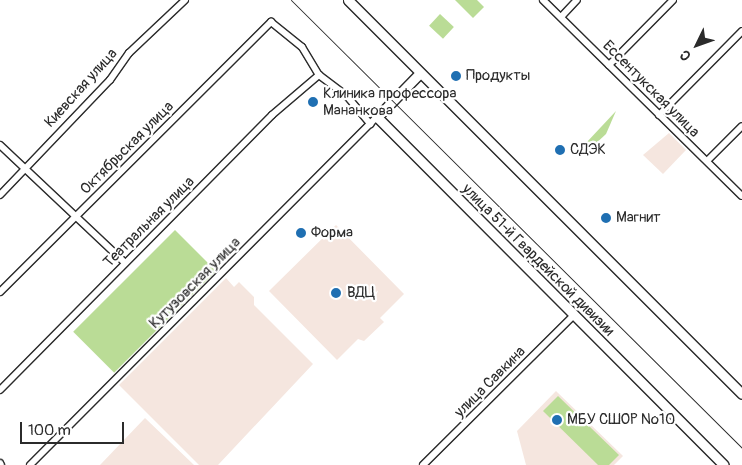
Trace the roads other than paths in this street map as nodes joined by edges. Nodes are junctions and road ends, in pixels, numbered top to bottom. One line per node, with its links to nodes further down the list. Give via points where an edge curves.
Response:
1 (185, 0): 17 (street, Киевская улица, via 129,53 110,80)
2 (348, 0): 9 (main road)
3 (543, 0): 6 (street, Ессентукская улица)
4 (577, 0): 6 (street)
5 (673, 0): 8 (street)
6 (561, 17): 8 (street, Ессентукская улица)
7 (742, 31): 11 (street)
8 (609, 65): 11 (street, Ессентукская улица)
9 (420, 73): 12 (main road); 25 (main road)
10 (319, 75): 13 (street, via 346,95); 20 (street, Октябрьская улица, via 302,47 271,22); 21 (street, Театральная улица, via 272,116)
11 (659, 115): 16 (street, Ессентукская улица)
12 (377, 117): 13 (street, Кутузовская улица); 23 (main road, улица 51-й Гвардейской дивизии)
13 (370, 124): 26 (street, Кутузовская улица)
14 (742, 126): 16 (street)
15 (0, 145): 17 (street)
16 (707, 161): 19 (street, Ессентукская улица)
17 (24, 168): 18 (street, Киевская улица); 20 (street)
18 (0, 195)
19 (742, 196)
20 (75, 218): 21 (street); 22 (street, Октябрьская улица)
21 (125, 263): 24 (street, Театральная улица)
22 (0, 292)
23 (574, 315): 27 (street, улица Савкина); 28 (main road, улица 51-й Гвардейской дивизии)
24 (0, 390)
25 (742, 394)
26 (30, 465)
27 (423, 465)
28 (724, 465)

